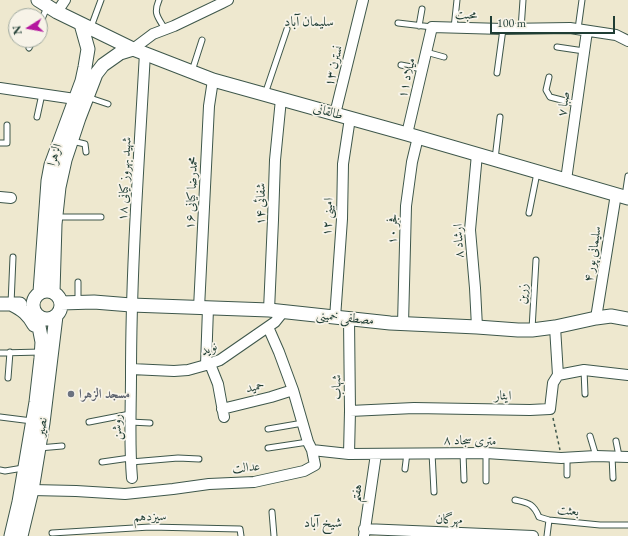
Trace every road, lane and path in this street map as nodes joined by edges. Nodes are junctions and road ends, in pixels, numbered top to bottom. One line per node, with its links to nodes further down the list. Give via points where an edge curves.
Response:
1 (65, 0): 9 (street)
2 (101, 0): 12 (lane)
3 (159, 0): 16 (lane, via 156,14)
4 (228, 0): 16 (street)
5 (363, 0): 43 (street, نسترن ۱۳)
6 (456, 0): 15 (lane)
7 (523, 0): 19 (lane)
8 (582, 0): 20 (lane)
9 (47, 6): 12 (street, طالقانی)
10 (422, 9): 13 (lane)
11 (398, 23): 13 (lane, محبت)
12 (86, 26): 24 (street, طالقانی); 29 (street, الزهرا, via 88,49)
13 (419, 26): 14 (lane, محبت)
14 (432, 27): 15 (street, محبت); 26 (street, میلاد ۱۱)
15 (454, 28): 18 (street, محبت)
16 (165, 29): 24 (street, via 153,34)
17 (287, 29): 38 (lane)
18 (503, 29): 19 (street, محبت); 32 (lane)
19 (522, 29): 20 (street, محبت)
20 (583, 30): 22 (street, محبت, via 616,35); 25 (street, صبا ۷)
21 (202, 40): 31 (lane)
22 (628, 41)
23 (557, 46): 25 (lane)
24 (139, 51): 31 (street, طالقانی); 33 (street, الزهرا, via 120,53 103,65); 73 (street, شهید بهروز کیانی ۱۸)
25 (584, 51): 42 (street, صبا ۷)
26 (426, 52): 27 (lane); 30 (street, میلاد ۱۱)
27 (444, 57)
28 (401, 64): 30 (lane)
29 (85, 67): 33 (street, via 93,67); 39 (street, الزهرا)
30 (422, 69): 48 (street, میلاد ۱۱)
31 (192, 72): 35 (street, طالقانی)
32 (497, 73)
33 (96, 74): 39 (street, الزهرا)
34 (549, 77): 42 (lane, via 546,90 550,97)
35 (213, 80): 38 (street, طالقانی); 74 (street, محمدرضا کیانی ۱۶, via 209,106)
36 (0, 88): 37 (street)
37 (42, 94): 39 (street); 44 (lane)
38 (265, 94): 40 (street, طالقانی)
39 (81, 98): 41 (lane); 49 (street, الزهرا); 65 (street, الزهرا, via 51,165 48,181)
40 (281, 99): 43 (street, طالقانی); 75 (street, شفائی ۱۴, via 275,160)
41 (108, 104)
42 (577, 104): 56 (street, صبا ۷)
43 (335, 114): 46 (street, طالقانی)
44 (37, 117)
45 (500, 117): 53 (lane)
46 (350, 118): 48 (street, طالقانی); 79 (street, امینی ۱۲, via 343,164)
47 (7, 125): 50 (lane, via 7,143)
48 (413, 136): 52 (street, طالقانی); 83 (street, فجر ۱۰, via 406,206)
49 (71, 140): 51 (lane, via 85,144); 61 (street, الزهرا, via 58,187)
50 (0, 143)
51 (86, 152)
52 (477, 154): 53 (street, طالقانی); 86 (street, ارشاد ۸, via 470,230)
53 (495, 159): 54 (street, طالقانی)
54 (537, 172): 56 (street, طالقانی); 60 (lane)
55 (628, 176): 58 (lane)
56 (566, 180): 58 (street, طالقانی)
57 (0, 197): 59 (street)
58 (623, 197): 80 (street, سلیمانی پور ۴)
59 (10, 198)
60 (529, 213)
61 (56, 217): 62 (lane); 65 (street, الزهرا)
62 (101, 217)
63 (13, 257): 71 (lane)
64 (536, 260): 87 (lane, زرین)
65 (47, 271): 67 (street, الزهرا); 68 (street, الزهرا)
66 (78, 282): 69 (lane)
67 (40, 292): 68 (street); 72 (street, via 34,297)
68 (53, 292): 70 (street)
69 (78, 302): 70 (street, مصطفی خمینی); 73 (street, مصطفی خمینی)
70 (61, 303): 78 (street)
71 (6, 304): 72 (street); 88 (street, via 21,309 29,316)
72 (32, 304): 77 (street)
73 (131, 305): 74 (street, مصطفی خمینی); 92 (street, روشن)
74 (203, 308): 75 (street, مصطفی خمینی); 91 (street, محمدرضا کیانی ۱۶)
75 (269, 310): 76 (street, مصطفی خمینی)
76 (283, 312): 79 (street, مصطفی خمینی); 85 (street, نوید, via 276,322)
77 (37, 316): 78 (street, via 43,319); 88 (street)
78 (56, 316): 88 (street, نصیر)
79 (335, 318): 81 (street, مصطفی خمینی)
80 (596, 318): 82 (street, مصطفی خمینی, via 611,316); 84 (street, مصطفی خمینی)
81 (349, 319): 83 (street, مصطفی خمینی); 100 (street, شهاب)
82 (628, 319)
83 (403, 324): 86 (street, مصطفی خمینی)
84 (555, 326): 87 (street, مصطفی خمینی); 94 (street)
85 (268, 327): 91 (street, نوید, via 220,360); 97 (street, عدالت)
86 (477, 327): 87 (street, مصطفی خمینی)
87 (532, 330)
88 (46, 346): 89 (lane); 103 (street); 112 (street, نصیر)
89 (10, 352): 90 (lane); 96 (lane)
90 (0, 353)
91 (208, 365): 92 (street, نوید, via 174,371); 97 (street, حمید, via 218,384 223,413)
92 (131, 369): 102 (street, روشن)
93 (584, 370): 94 (street); 95 (street); 98 (lane)
94 (558, 375): 99 (street, via 553,383)
95 (628, 375)
96 (8, 378)
97 (293, 390): 106 (street, عدالت)
98 (585, 394)
99 (550, 409): 100 (street, ایثار, via 414,408); 122 (path)
100 (350, 411): 117 (street, شهاب)
101 (0, 418): 103 (lane)
102 (130, 418): 104 (lane); 105 (lane); 124 (street, روشن)
103 (32, 421): 126 (street)
104 (89, 422)
105 (150, 422)
106 (303, 423): 107 (lane); 111 (street, عدالت)
107 (268, 429)
108 (590, 436): 120 (lane)
109 (616, 441): 121 (lane)
110 (62, 446): 112 (lane)
111 (310, 446): 113 (lane); 117 (street, ۸ متری سجاد); 134 (street, عدالت, via 315,465 304,471 254,482 209,484 125,494)
112 (39, 448): 134 (street, نصیر)
113 (268, 448)
114 (407, 453): 115 (street, ۸ متری سجاد); 118 (street, ۸ متری سجاد); 127 (lane)
115 (432, 453): 116 (street, ۸ متری سجاد); 135 (lane)
116 (463, 453): 119 (street, ۸ متری سجاد); 132 (lane)
117 (349, 454): 118 (street, ۸ متری سجاد)
118 (376, 454): 142 (street, هفتم)
119 (486, 454): 122 (street, ۸ متری سجاد); 133 (lane)
120 (596, 456): 121 (street, ۸ متری سجاد); 122 (street, ۸ متری سجاد)
121 (620, 456): 131 (lane)
122 (564, 457): 129 (lane)
123 (199, 459): 124 (lane)
124 (130, 460): 125 (lane); 130 (street, روشن)
125 (102, 462)
126 (24, 468): 128 (lane); 137 (street)
127 (405, 469)
128 (0, 470)
129 (567, 475)
130 (132, 478)
131 (613, 478)
132 (464, 480)
133 (486, 481)
134 (32, 490): 137 (street, نصیر)
135 (434, 492)
136 (515, 500): 139 (lane, بعثت, via 531,504 539,517)
137 (24, 504): 143 (street); 144 (street, نصیر)
138 (272, 512): 146 (lane)
139 (549, 520): 140 (lane, بعثت); 148 (lane)
140 (628, 525)
141 (52, 533): 145 (lane, سیزدهم, via 172,527 240,529)
142 (364, 533): 147 (street, مهرگان)
143 (11, 536)
144 (21, 536)
145 (241, 536)
146 (274, 536)
147 (533, 536)
148 (547, 536)

